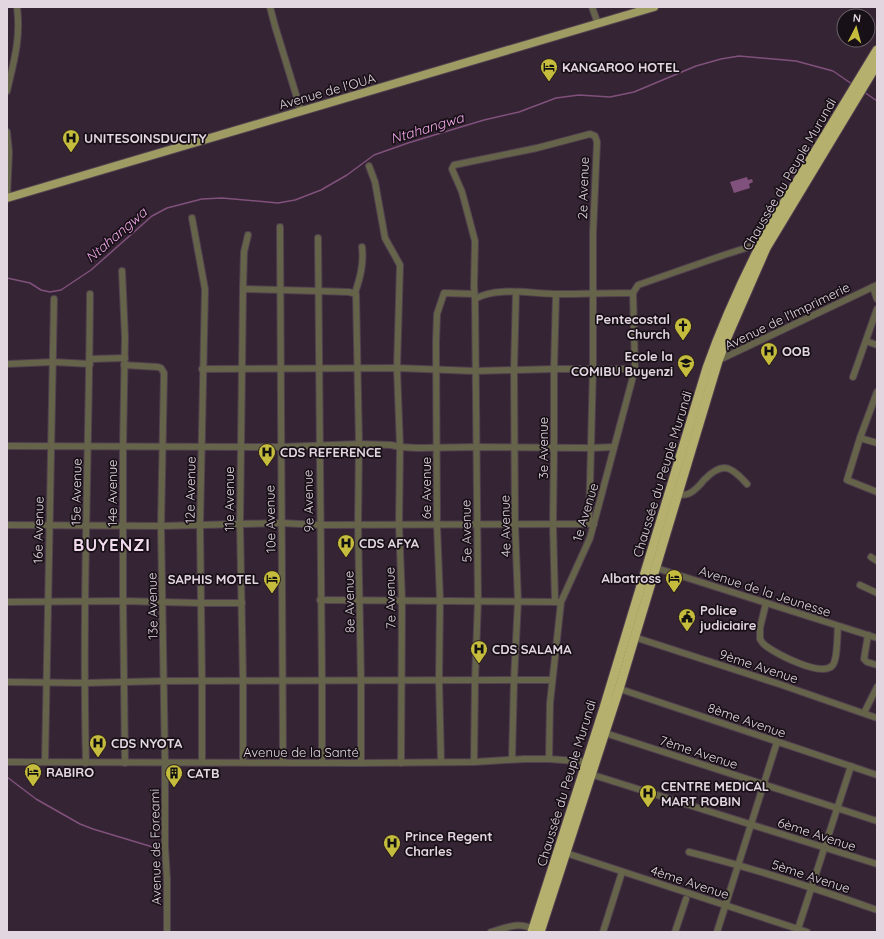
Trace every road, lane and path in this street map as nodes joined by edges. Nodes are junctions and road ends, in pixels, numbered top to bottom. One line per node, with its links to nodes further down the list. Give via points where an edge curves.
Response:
1 (17, 7): 9 (street, via 18,44)
2 (270, 7): 10 (street)
3 (592, 7): 5 (street)
4 (654, 7): 5 (main road, Avenue de l'OUA)
5 (598, 24): 10 (main road, Avenue de l'OUA)
6 (877, 50): 8 (highway, Chaussée du Peuple Murundi)
7 (877, 64): 8 (highway, Chaussée du Peuple Murundi)
8 (866, 75): 19 (highway, Chaussée du Peuple Murundi)
9 (7, 91)
10 (301, 111): 13 (main road, Avenue de l'OUA)
11 (7, 132): 13 (street)
12 (369, 166): 46 (street, 7e Avenue, via 376,188 385,238 400,265)
13 (7, 198)
14 (192, 218): 49 (street, 12e Avenue, via 205,289)
15 (280, 227): 23 (street, 10e Avenue)
16 (248, 236): 22 (street, 11e Avenue, via 244,255)
17 (318, 238): 24 (street, 9e Avenue)
18 (362, 247): 30 (street, 8e Avenue, via 362,270)
19 (763, 247): 26 (street, via 749,247 638,284); 39 (highway, Chaussée du Peuple Murundi); 48 (highway, Chaussée du Peuple Murundi, via 719,333)
20 (122, 271): 38 (street, 14e Avenue)
21 (875, 286): 33 (street); 39 (street, Avenue de l'Imprimerie)
22 (243, 289): 23 (street); 50 (street, 11e Avenue)
23 (280, 289): 24 (street); 44 (street, 10e Avenue)
24 (318, 290): 30 (street); 51 (street, 9e Avenue)
25 (516, 292): 28 (street); 31 (street); 56 (street, 4e Avenue)
26 (633, 293): 29 (street); 54 (street, 1e Avenue)
27 (90, 294): 41 (street, 15e Avenue)
28 (556, 294): 29 (street); 53 (street, 3e Avenue)
29 (593, 294): 31 (street, 2e Avenue, via 596,142 595,136 590,134 454,166 452,171 462,192 474,241); 47 (street, 2e Avenue)
30 (356, 295): 45 (street, 8e Avenue)
31 (475, 297): 52 (street, 6e Avenue, via 445,293 443,295 437,314); 55 (street, 5e Avenue)
32 (54, 299): 40 (street, 16e Avenue)
33 (877, 299)
34 (128, 302): 43 (street)
35 (877, 309): 36 (street)
36 (866, 341): 37 (street); 57 (street)
37 (877, 345)
38 (124, 358): 41 (street); 43 (street, 14e Avenue)
39 (718, 361): 48 (street, Avenue de l'Imprimerie); 80 (highway, Chaussée du Peuple Murundi)
40 (53, 362): 41 (street); 42 (street); 63 (street, 16e Avenue)
41 (90, 362): 66 (street, 15e Avenue)
42 (7, 364)
43 (126, 365): 67 (street, 14e Avenue); 68 (street, 13e Avenue, via 158,367 164,373)
44 (281, 368): 50 (street); 51 (street); 70 (street, 10e Avenue)
45 (358, 368): 46 (street); 51 (street); 61 (street, 8e Avenue)
46 (398, 368): 52 (street); 71 (street, 7e Avenue)
47 (593, 368): 53 (street); 54 (street); 77 (street, 2e Avenue)
48 (707, 368): 99 (highway, Chaussée du Peuple Murundi)
49 (202, 369): 50 (street); 64 (street, 12e Avenue)
50 (242, 369): 69 (street, 11e Avenue)
51 (319, 369): 65 (street, 9e Avenue)
52 (436, 369): 55 (street); 74 (street, 6e Avenue)
53 (554, 369): 56 (street); 76 (street, 3e Avenue)
54 (636, 369): 73 (street, 1e Avenue)
55 (475, 370): 56 (street); 72 (street, 5e Avenue)
56 (514, 370): 75 (street, 4e Avenue)
57 (853, 376)
58 (877, 392): 59 (street)
59 (860, 438): 60 (street); 79 (street, via 847,480)
60 (877, 443)
61 (359, 444): 65 (street); 71 (street); 89 (street, 8e Avenue)
62 (7, 446): 63 (street)
63 (51, 446): 66 (street); 86 (street, 16e Avenue)
64 (202, 446): 68 (street); 69 (street); 82 (street, 12e Avenue)
65 (319, 446): 70 (street); 88 (street, 9e Avenue)
66 (88, 447): 67 (street); 87 (street, 15e Avenue)
67 (123, 447): 68 (street); 95 (street, 14e Avenue)
68 (162, 447): 96 (street, 13e Avenue)
69 (241, 447): 70 (street); 83 (street, 11e Avenue)
70 (280, 447): 81 (street, 10e Avenue)
71 (400, 447): 74 (street); 90 (street, 7e Avenue)
72 (476, 447): 74 (street); 75 (street); 92 (street, 5e Avenue)
73 (614, 447): 77 (street); 84 (street, 1e Avenue)
74 (436, 448): 91 (street, 6e Avenue)
75 (515, 448): 76 (street); 93 (street, 4e Avenue)
76 (554, 448): 77 (street); 94 (street, 3e Avenue)
77 (590, 448): 84 (street, 2e Avenue)
78 (746, 484): 80 (street, via 736,472 721,468 711,472 689,494)
79 (877, 492)
80 (678, 495): 99 (highway, Chaussée du Peuple Murundi)
81 (280, 523): 83 (street); 88 (street); 128 (street, 10e Avenue)
82 (200, 524): 83 (street); 96 (street); 114 (street, 12e Avenue)
83 (240, 524): 115 (street, 11e Avenue)
84 (592, 524): 94 (street); 111 (street, 1e Avenue, via 590,538)
85 (7, 525): 86 (street)
86 (49, 525): 87 (street); 102 (street, 16e Avenue)
87 (86, 525): 95 (street); 109 (street, 15e Avenue)
88 (320, 525): 89 (street); 103 (street, 9e Avenue)
89 (358, 525): 90 (street); 104 (street, 8e Avenue)
90 (399, 525): 91 (street); 105 (street, 7e Avenue)
91 (437, 525): 92 (street); 106 (street, 6e Avenue)
92 (477, 525): 93 (street); 107 (street, 5e Avenue)
93 (515, 525): 94 (street); 108 (street, 4e Avenue)
94 (553, 525): 111 (street, 3e Avenue)
95 (124, 526): 96 (street); 110 (street, 14e Avenue)
96 (161, 526): 113 (street, 13e Avenue)
97 (871, 557): 98 (street)
98 (877, 561)
99 (652, 567): 116 (street, Avenue de la Jeunesse); 119 (highway, Chaussée du Peuple Murundi); 137 (highway, Chaussée du Peuple Murundi)
100 (860, 584): 101 (street)
101 (877, 594)
102 (48, 600): 109 (street); 112 (street); 134 (street, 16e Avenue)
103 (320, 600): 104 (street); 129 (street, 9e Avenue)
104 (360, 600): 105 (street); 130 (street, 8e Avenue)
105 (402, 600): 106 (street); 122 (street, 7e Avenue)
106 (440, 600): 107 (street); 123 (street, 6e Avenue)
107 (478, 600): 108 (street); 131 (street, 5e Avenue)
108 (518, 600): 111 (street); 124 (street, 4e Avenue)
109 (84, 601): 110 (street); 136 (street, 15e Avenue)
110 (123, 601): 113 (street); 135 (street, 14e Avenue)
111 (558, 601): 125 (street, 1e Avenue)
112 (7, 602)
113 (163, 602): 114 (street); 126 (street, 13e Avenue)
114 (200, 603): 115 (street); 133 (street, 12e Avenue)
115 (242, 603): 127 (street, 11e Avenue)
116 (766, 603): 117 (street, Avenue de la Jeunesse); 117 (street, via 760,639 779,654 802,665 817,669 832,666 835,661)
117 (838, 626): 118 (street, Avenue de la Jeunesse)
118 (868, 635): 120 (street, Avenue de la Jeunesse); 121 (street, via 864,659)
119 (634, 637): 139 (highway, Chaussée du Peuple Murundi); 140 (street, 9ème Avenue)
120 (877, 638)
121 (877, 665)
122 (402, 680): 123 (street); 130 (street); 158 (street, 7e Avenue)
123 (439, 680): 131 (street); 152 (street, 6e Avenue)
124 (514, 680): 125 (street); 131 (street); 144 (street, 4e Avenue)
125 (552, 680): 145 (street, 1e Avenue)
126 (164, 681): 133 (street); 135 (street); 148 (street, 13e Avenue)
127 (243, 681): 128 (street); 133 (street); 150 (street, 11e Avenue)
128 (283, 681): 129 (street); 151 (street, 10e Avenue)
129 (322, 681): 130 (street); 156 (street, 9e Avenue)
130 (361, 681): 157 (street, 8e Avenue)
131 (475, 681): 153 (street, 5e Avenue)
132 (7, 682): 134 (street)
133 (202, 682): 149 (street, 12e Avenue)
134 (46, 683): 136 (street); 147 (street, 16e Avenue)
135 (124, 683): 136 (street); 155 (street, 14e Avenue)
136 (84, 684): 154 (street, 15e Avenue)
137 (610, 686): 139 (street, 8ème Avenue); 159 (highway, Chaussée du Peuple Murundi)
138 (877, 687): 140 (street)
139 (619, 689): 142 (highway, Chaussée du Peuple Murundi); 143 (street, 8ème Avenue)
140 (864, 713): 141 (street, 9ème Avenue)
141 (877, 718)
142 (605, 733): 159 (highway, Chaussée du Peuple Murundi); 163 (street, 7ème Avenue)
143 (777, 742): 160 (street, 8ème Avenue); 163 (street)
144 (512, 759): 145 (street, Avenue de la Santé); 153 (street, Avenue de la Santé)
145 (549, 759): 159 (street, Avenue de la Santé)
146 (7, 762): 147 (street, Avenue de la Santé)
147 (45, 762): 154 (street, Avenue de la Santé)
148 (165, 762): 149 (street, Avenue de la Santé); 155 (street, Avenue de la Santé); 179 (street, Avenue de Foreami)
149 (202, 762): 150 (street, Avenue de la Santé)
150 (243, 762): 151 (street, Avenue de la Santé)
151 (283, 762): 156 (street, Avenue de la Santé)
152 (442, 762): 153 (street, Avenue de la Santé); 158 (street, Avenue de la Santé)
153 (474, 762)
154 (86, 763): 155 (street, Avenue de la Santé)
155 (125, 763)
156 (322, 763): 157 (street, Avenue de la Santé)
157 (361, 763): 158 (street, Avenue de la Santé)
158 (401, 763)
159 (590, 763): 161 (highway, Chaussée du Peuple Murundi); 177 (highway, Chaussée du Peuple Murundi)
160 (851, 766): 162 (street, 8ème Avenue); 164 (street)
161 (590, 774): 166 (street, 6ème Avenue); 169 (highway, Chaussée du Peuple Murundi)
162 (877, 775)
163 (763, 785): 164 (street, 7ème Avenue); 166 (street)
164 (837, 808): 165 (street, 7ème Avenue); 167 (street)
165 (877, 821)
166 (750, 824): 167 (street, 6ème Avenue); 171 (street)
167 (824, 848): 170 (street, 6ème Avenue); 173 (street)
168 (689, 852): 171 (street, 5ème Avenue)
169 (566, 854): 172 (street, 4ème Avenue); 177 (highway, Chaussée du Peuple Murundi)
170 (877, 864)
171 (738, 865): 173 (street, 5ème Avenue); 175 (street)
172 (622, 872): 175 (street, 4ème Avenue); 181 (street)
173 (812, 887): 176 (street, 5ème Avenue); 178 (street)
174 (686, 900): 182 (street)
175 (726, 905): 178 (street, 4ème Avenue); 183 (street)
176 (877, 910)
177 (536, 931): 180 (street, via 521,925)
178 (798, 931): 184 (street, 4ème Avenue)
179 (167, 932)
180 (491, 932)
181 (603, 932)
182 (675, 932)
183 (717, 932)
184 (807, 932)

